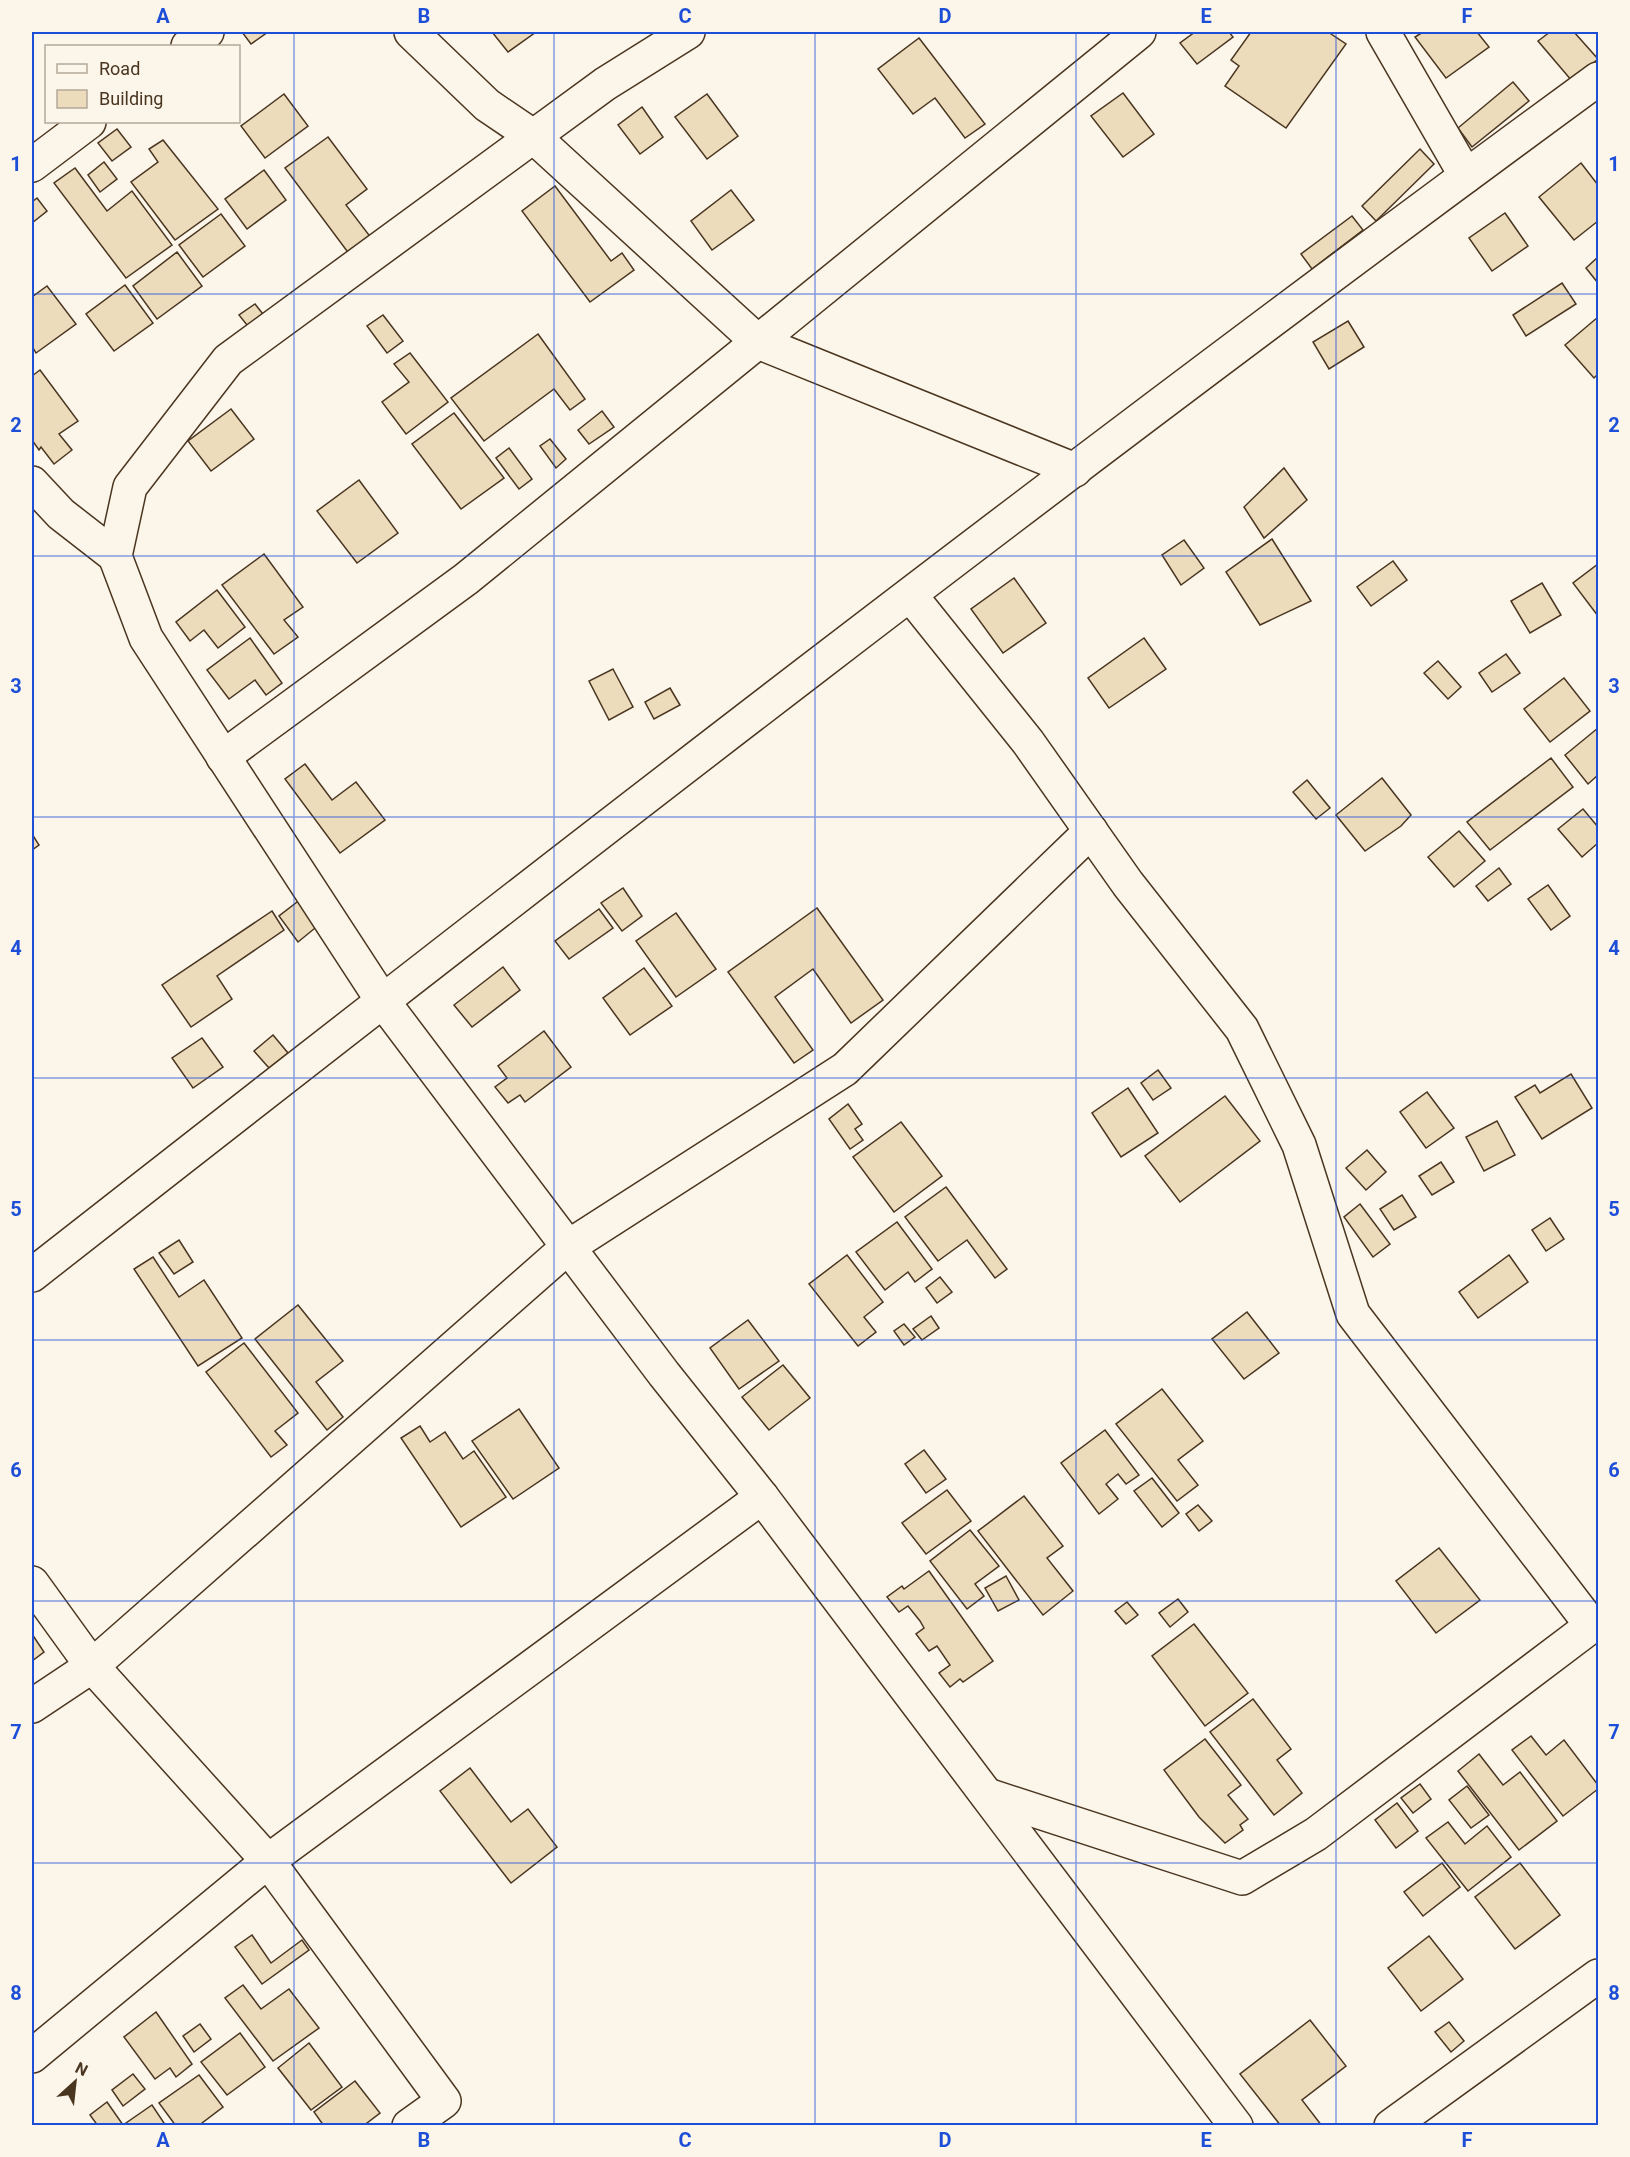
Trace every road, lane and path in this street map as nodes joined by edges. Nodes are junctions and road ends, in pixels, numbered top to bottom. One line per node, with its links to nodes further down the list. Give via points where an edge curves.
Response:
1 (207, 32): 6 (street)
2 (411, 32): 9 (street, via 487,105)
3 (688, 32): 9 (street, via 605,84)
4 (1139, 32): 12 (street)
5 (1383, 32): 11 (street)
6 (189, 45)
7 (1599, 79): 11 (street)
8 (88, 123): 10 (street)
9 (534, 137): 12 (street); 15 (street, via 228,360 130,487)
10 (32, 165)
11 (1466, 176): 13 (street)
12 (758, 342): 13 (street); 17 (street, via 466,579)
13 (1075, 470): 16 (street)
14 (32, 483): 15 (street, via 60,514)
15 (115, 556): 17 (street, via 146,638)
16 (911, 596): 18 (street, via 1028,742); 19 (street)
17 (223, 757): 19 (street)
18 (1091, 831): 20 (street, via 845,1069); 24 (street, via 1242,1029 1299,1145 1353,1314)
19 (382, 1000): 20 (street); 21 (street)
20 (568, 1247): 22 (street); 25 (street)
21 (32, 1275)
22 (762, 1497): 27 (street); 28 (street)
23 (32, 1583): 25 (street)
24 (1595, 1624): 27 (street, via 1316,1834 1242,1878)
25 (92, 1666): 26 (street); 28 (street)
26 (32, 1707)
27 (987, 1795): 32 (street)
28 (268, 1861): 30 (street); 31 (street, via 444,2101)
29 (1599, 1976): 33 (street)
30 (32, 2056)
31 (409, 2126)
32 (1236, 2126)
33 (1391, 2126)

